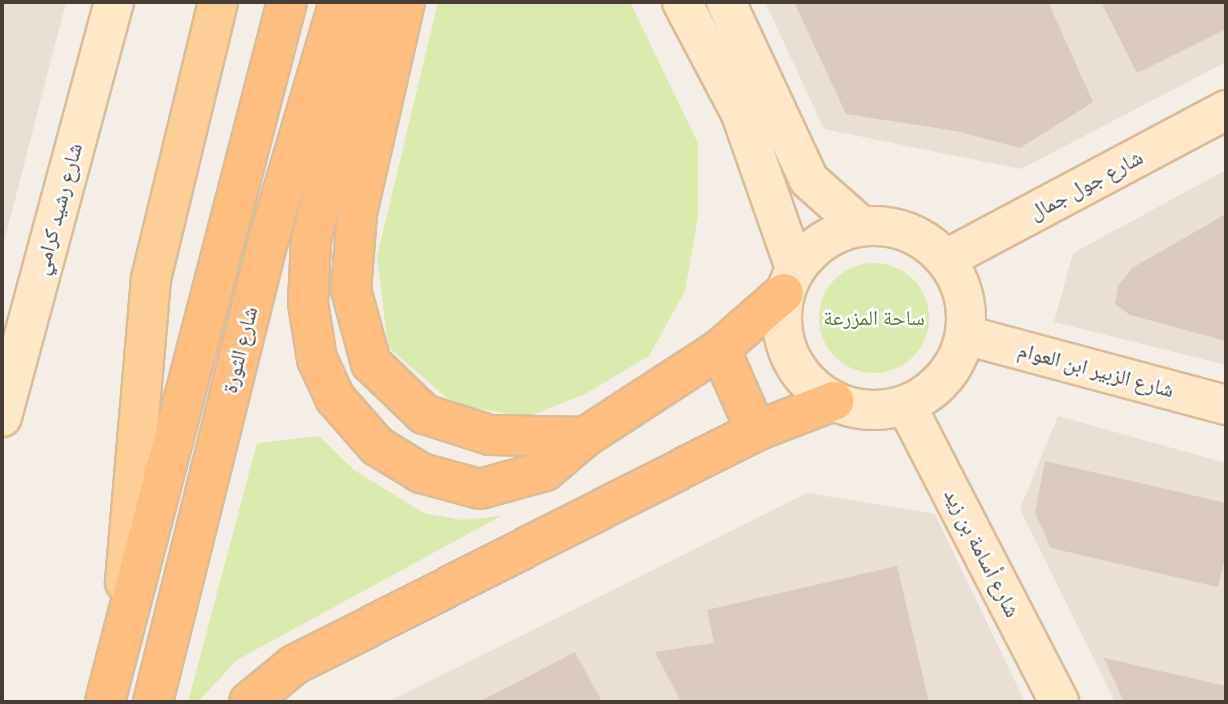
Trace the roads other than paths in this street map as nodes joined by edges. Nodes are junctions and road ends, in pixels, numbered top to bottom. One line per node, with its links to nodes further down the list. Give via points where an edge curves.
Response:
1 (114, 2): 18 (main road, شارع رشيد كرامي)
2 (218, 2): 23 (main road, via 151,279)
3 (287, 2): 23 (highway, شارع الثورة)
4 (339, 2): 25 (highway, شارع الثورة, via 269,237)
5 (370, 2): 21 (highway, via 311,241 308,303 317,359 335,398 377,446 421,473 480,489)
6 (405, 2): 20 (highway, via 357,214 351,290 371,362 424,414 489,435)
7 (682, 2): 12 (main road, via 741,114)
8 (726, 2): 10 (main road, via 809,180)
9 (1226, 110): 11 (main road, شارع جول جمال)
10 (860, 226): 11 (main road, via 902,231 922,239); 12 (main road, via 835,234)
11 (946, 259): 13 (main road, via 963,295)
12 (790, 281): 14 (highway); 15 (main road, via 781,318 785,344 813,387)
13 (965, 335): 16 (main road, via 954,365 933,389); 17 (main road, شارع الزبير ابن العوام)
14 (720, 349): 19 (highway); 20 (highway)
15 (834, 401): 16 (main road, via 881,410); 19 (highway)
16 (906, 405): 27 (main road, شارع أسامة بن زيد)
17 (1226, 405)
18 (2, 417)
19 (757, 431): 22 (highway)
20 (585, 437): 21 (highway)
21 (545, 471): 22 (highway)
22 (569, 528): 26 (highway, via 294,666)
23 (118, 662): 24 (highway, شارع الثورة)
24 (105, 702)
25 (153, 702)
26 (249, 702)
27 (1059, 702)

